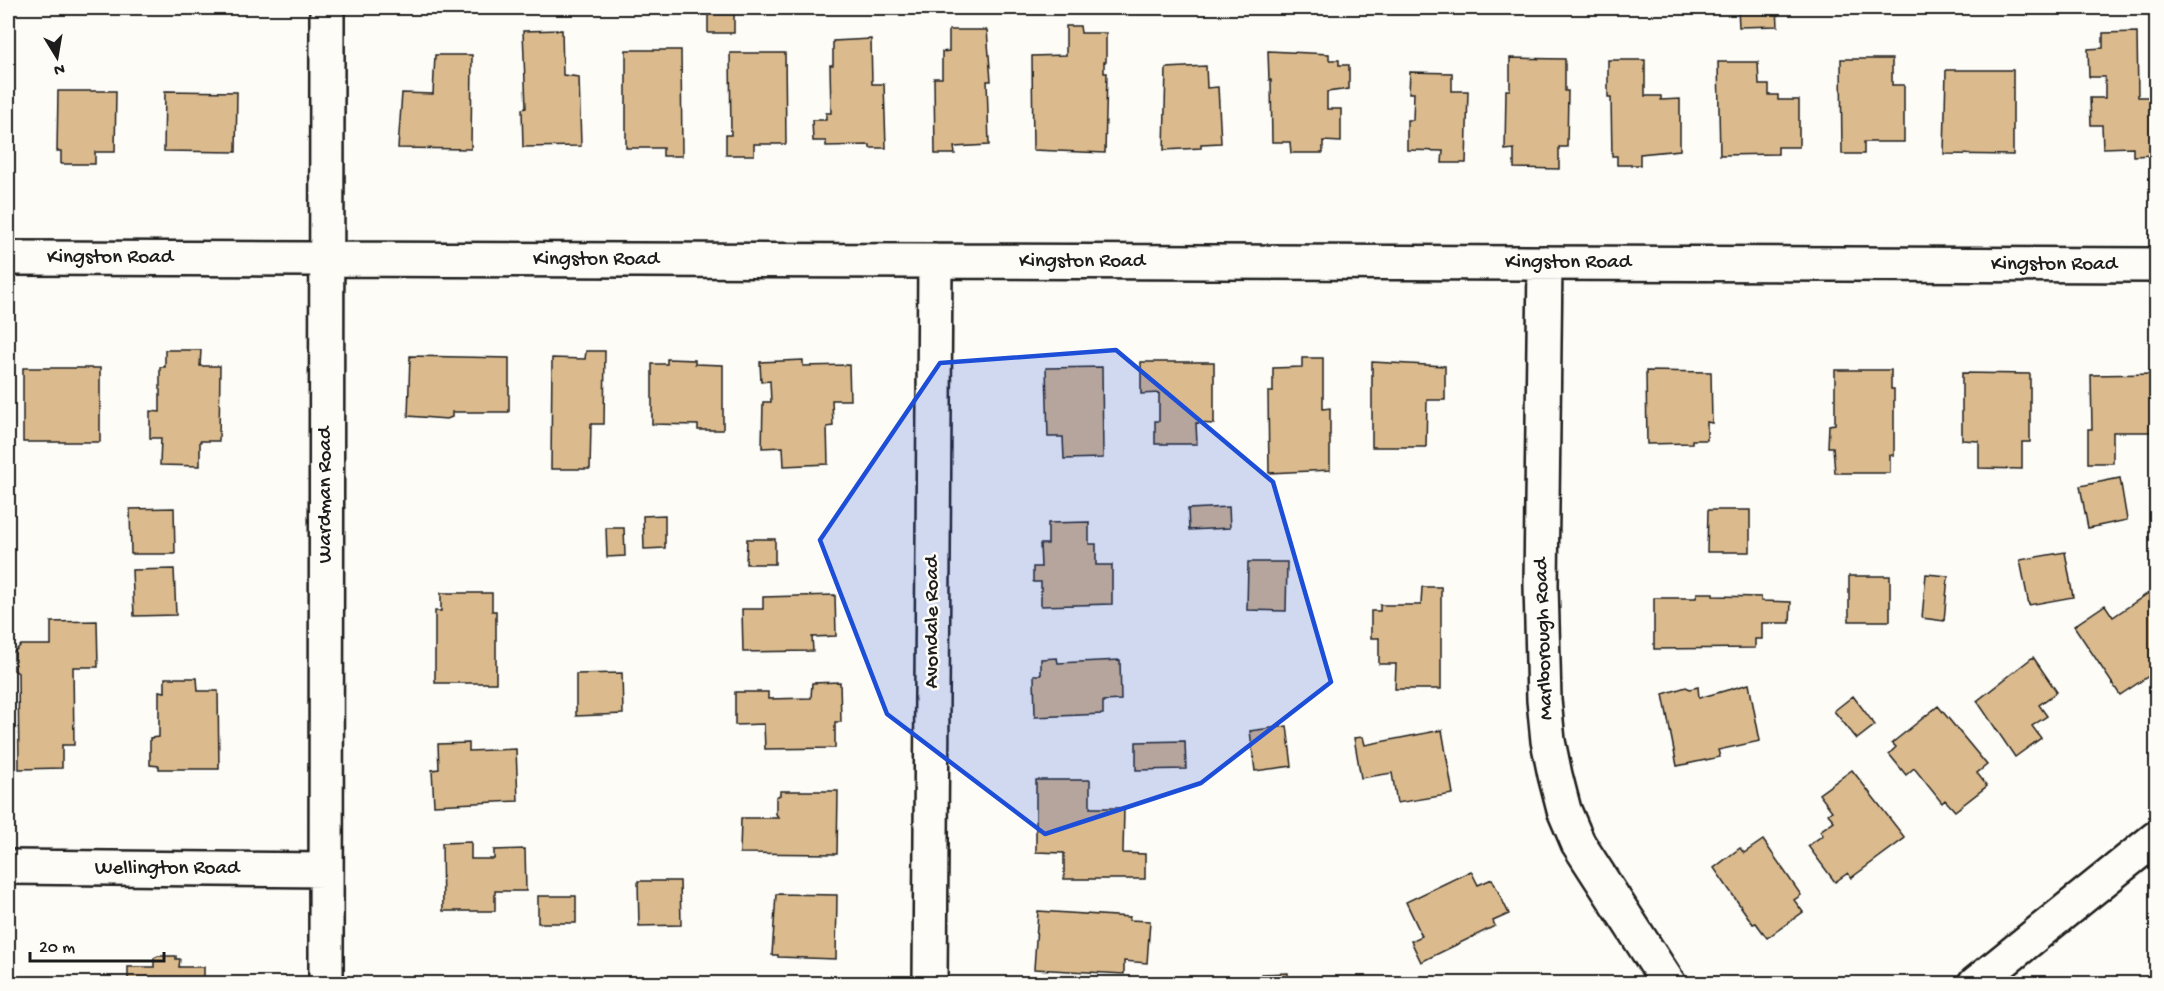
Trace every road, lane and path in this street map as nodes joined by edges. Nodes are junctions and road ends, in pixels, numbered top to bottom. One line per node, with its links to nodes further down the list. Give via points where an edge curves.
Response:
1 (327, 8): 3 (street, Wardman Road)
2 (8, 258): 3 (street, Kingston Road)
3 (326, 259): 4 (street, Kingston Road); 9 (street, Wardman Road)
4 (935, 261): 5 (street, Kingston Road); 11 (street, Avondale Road)
5 (1545, 263): 6 (street, Kingston Road); 12 (street, Marlborough Road, via 1541,585 1544,700 1554,776 1578,843)
6 (2157, 265)
7 (2157, 838): 13 (street)
8 (8, 867): 9 (street, Wellington Road)
9 (326, 870): 10 (street, Wardman Road)
10 (326, 984)
11 (930, 984)
12 (1669, 984)
13 (1975, 984)

